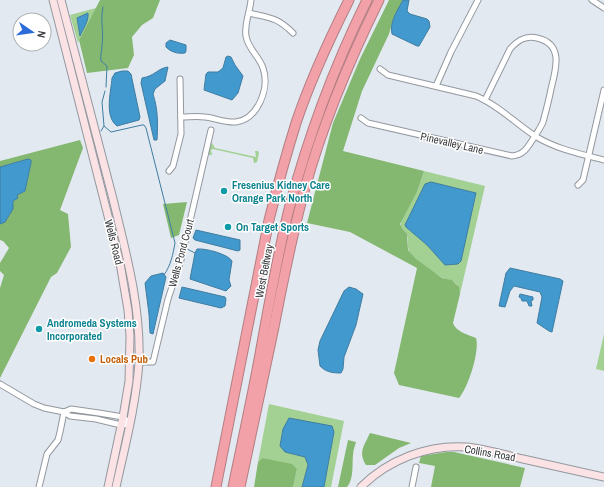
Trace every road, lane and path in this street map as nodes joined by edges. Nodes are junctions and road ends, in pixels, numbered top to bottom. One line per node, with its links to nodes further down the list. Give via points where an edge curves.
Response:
1 (53, 0): 25 (main road, Wells Road)
2 (61, 0): 26 (main road, Wells Road)
3 (251, 0): 10 (street)
4 (349, 0): 38 (highway, West Beltway, via 325,51 300,115 278,185)
5 (367, 0): 39 (highway, West Beltway, via 330,82 297,180 274,277)
6 (379, 0): 40 (highway, via 337,92 305,189)
7 (478, 0): 14 (street)
8 (592, 0): 9 (street)
9 (604, 8)
10 (249, 13): 11 (street, via 279,21); 17 (street, via 246,38 265,74 256,110 245,119 234,122 204,117)
11 (293, 33)
12 (380, 69): 14 (street, via 388,75)
13 (180, 79): 17 (street)
14 (436, 86): 16 (street)
15 (604, 90): 21 (street)
16 (485, 100): 20 (street); 20 (street, Pinevalley Lane, via 516,42 529,37 548,42 553,48 557,66 543,122)
17 (181, 117): 23 (street, via 180,139 173,166)
18 (361, 118): 20 (street, Pinevalley Lane, via 368,123 512,156 527,150)
19 (211, 130): 27 (street, Wells Pond Court, via 181,260 168,299 153,362)
20 (535, 136): 21 (street, via 556,147)
21 (588, 156): 22 (street); 24 (street, via 583,180)
22 (604, 160)
23 (169, 171)
24 (578, 185)
25 (103, 197): 26 (main road, via 114,224); 30 (main road, Wells Road, via 120,263 128,310 129,381)
26 (120, 228): 27 (main road, Wells Road, via 137,310)
27 (139, 362): 31 (main road, Wells Road)
28 (0, 384): 29 (street, via 34,404)
29 (64, 412): 30 (street, via 71,409); 32 (street, via 70,416); 35 (street, via 58,440 47,454)
30 (123, 417): 31 (street); 32 (main road, Wells Road)
31 (130, 424): 32 (street); 37 (main road, Wells Road)
32 (121, 425): 36 (main road, Wells Road)
33 (416, 467): 42 (street)
34 (604, 477): 41 (main road, Collins Road, via 478,449 450,447 420,452 398,460)
35 (39, 487)
36 (108, 487)
37 (116, 487)
38 (216, 487)
39 (233, 487)
40 (240, 487)
41 (361, 487)
42 (411, 487)

